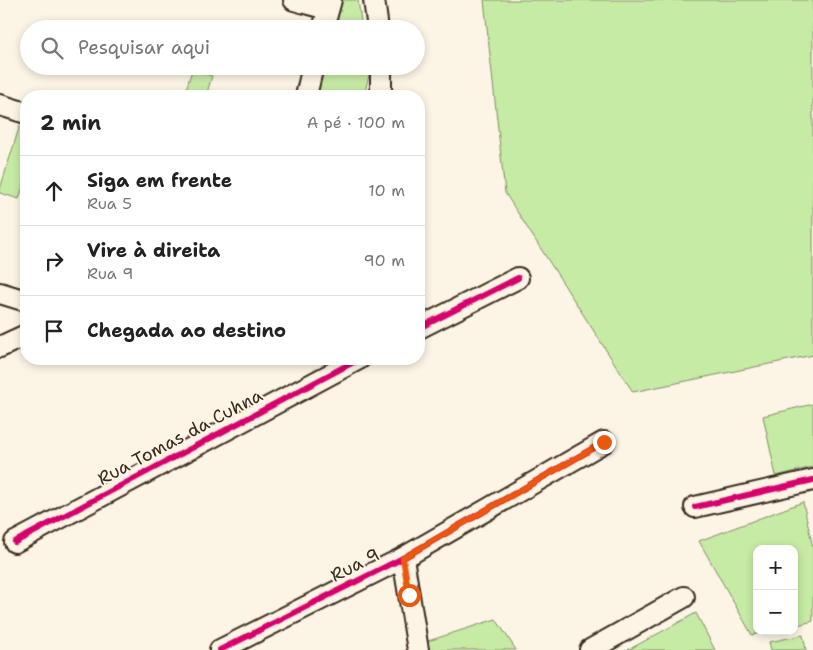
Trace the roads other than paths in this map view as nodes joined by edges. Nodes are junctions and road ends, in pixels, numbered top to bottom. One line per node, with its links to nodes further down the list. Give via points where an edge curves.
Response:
1 (294, 0): 3 (street)
2 (374, 0): 5 (street)
3 (329, 5): 4 (street)
4 (325, 20)
5 (377, 20)
6 (311, 75): 8 (street)
7 (381, 75): 9 (street)
8 (307, 90)
9 (381, 90)
10 (0, 105): 11 (street)
11 (20, 111)
12 (518, 278): 15 (street)
13 (0, 293): 14 (street)
14 (20, 299)
15 (425, 325)
16 (20, 338): 17 (street)
17 (0, 347)
18 (348, 365): 22 (street, Rua Tomas da Cuhna)
19 (604, 442): 23 (street, Rua 9)
20 (813, 480): 21 (street)
21 (695, 507)
22 (15, 542)
23 (403, 558): 25 (street, Rua 9); 26 (street)
24 (684, 597): 27 (street)
25 (228, 648)
26 (418, 650)
27 (590, 650)

